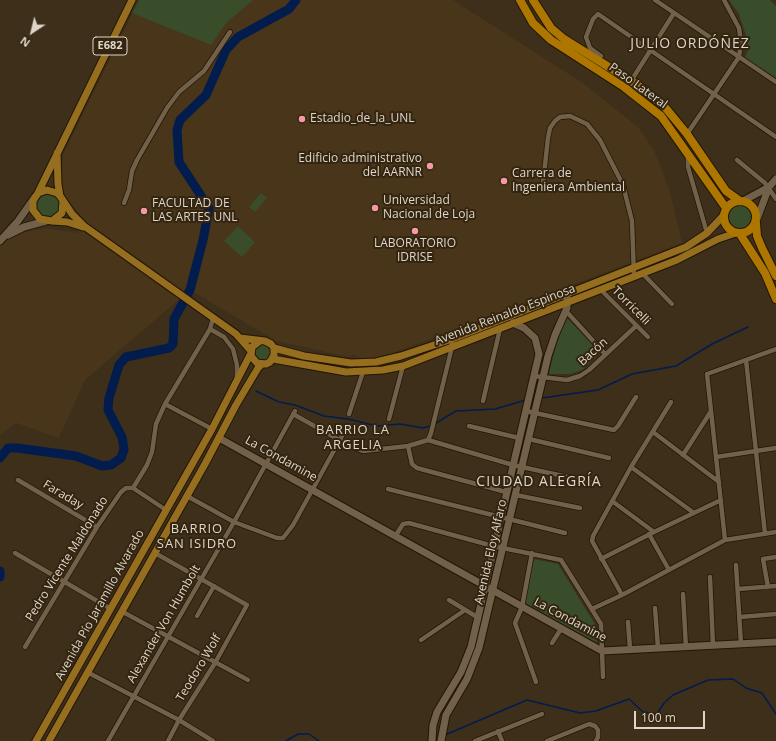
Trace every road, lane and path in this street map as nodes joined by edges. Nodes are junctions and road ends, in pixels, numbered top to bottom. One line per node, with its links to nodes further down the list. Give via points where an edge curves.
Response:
1 (132, 0): 16 (main road, E682, via 89,91)
2 (520, 0): 17 (highway, Paso Lateral, via 543,33 653,108)
3 (533, 0): 11 (highway, Paso Lateral, via 551,28 564,39)
4 (655, 0): 6 (street)
5 (724, 0): 10 (street, via 740,28)
6 (674, 13): 8 (street); 10 (street)
7 (230, 32): 26 (street, via 204,70 179,92 167,108 136,160 130,190)
8 (651, 50): 9 (street, via 598,14 593,19 586,37 590,48); 11 (street); 13 (street)
9 (601, 56)
10 (739, 57): 12 (street); 13 (street)
11 (631, 81): 14 (highway, Paso Lateral, via 664,106)
12 (776, 82)
13 (716, 93): 14 (street); 15 (street)
14 (687, 134): 25 (highway, Paso Lateral, via 726,191)
15 (776, 136)
16 (56, 152): 22 (main road, E682); 23 (main road, via 58,184)
17 (688, 153): 27 (highway, Paso Lateral); 31 (street, via 687,163)
18 (737, 160): 21 (street)
19 (776, 179): 21 (street)
20 (543, 183): 35 (street, via 548,138 553,124 560,117 570,116 587,124 615,164 623,185 632,221)
21 (769, 187): 24 (street); 25 (street); 29 (street)
22 (36, 196): 23 (main road, via 47,190); 28 (main road, via 32,203 34,212 40,219); 33 (street, E682)
23 (62, 198): 28 (main road, via 62,213); 30 (main road, via 72,214)
24 (776, 199)
25 (741, 201): 27 (highway, via 735,202); 29 (highway, via 753,207)
26 (124, 203)
27 (725, 212): 31 (main road, Avenida Reinaldo Espinosa); 32 (highway, via 725,224)
28 (48, 221): 30 (main road, via 67,222); 33 (street, E682, via 24,227)
29 (756, 221): 32 (highway, via 752,230); 38 (highway, via 757,236)
30 (90, 231): 45 (main road)
31 (707, 233): 34 (main road, Avenida Reinaldo Espinosa)
32 (738, 234): 34 (main road, Avenida Reinaldo Espinosa); 41 (highway, via 765,273)
33 (2, 239)
34 (688, 251): 35 (main road, Avenida Reinaldo Espinosa); 36 (main road, Avenida Reinaldo Espinosa)
35 (634, 267): 37 (street); 40 (main road, Avenida Reinaldo Espinosa)
36 (642, 273): 37 (main road, Avenida Reinaldo Espinosa); 43 (street)
37 (634, 276): 39 (main road, Avenida Reinaldo Espinosa)
38 (776, 276)
39 (600, 289): 42 (main road, Avenida Reinaldo Espinosa); 47 (street, Torricelli)
40 (567, 293): 42 (street, Avenida Eloy Alfaro); 52 (main road, Avenida Reinaldo Espinosa)
41 (776, 299)
42 (568, 302): 44 (street, Avenida Eloy Alfaro); 46 (main road, Avenida Reinaldo Espinosa)
43 (672, 304)
44 (566, 311): 58 (street); 65 (street, Avenida Eloy Alfaro, via 555,335)
45 (213, 318): 48 (street, Pedro Vicente Maldonado); 51 (main road)
46 (513, 323): 49 (main road, Avenida Reinaldo Espinosa); 64 (street, Avenida Eloy Alfaro, via 524,328 538,344 539,354)
47 (636, 326): 50 (street, Torricelli); 58 (street, Bacón)
48 (210, 329): 66 (street, via 224,338 233,349 237,365); 71 (street, Pedro Vicente Maldonado)
49 (500, 329): 54 (main road, Avenida Reinaldo Espinosa); 69 (street)
50 (648, 337)
51 (240, 338): 53 (main road); 57 (main road)
52 (452, 339): 54 (street); 55 (main road, Avenida Reinaldo Espinosa, via 401,356 360,364 316,359)
53 (260, 341): 55 (main road, via 268,341); 57 (main road, via 253,345)
54 (452, 347): 62 (main road, Avenida Reinaldo Espinosa); 85 (street, via 432,434)
55 (274, 348): 59 (main road)
56 (776, 349): 60 (street)
57 (251, 352): 61 (main road, via 254,361); 66 (main road, Avenida Pío Jaramillo Alvarado)
58 (605, 354): 65 (street, Bacón, via 584,374 573,379)
59 (273, 359): 61 (main road); 63 (main road, Avenida Reinaldo Espinosa, via 338,371)
60 (746, 360): 73 (street, via 707,374); 88 (street)
61 (262, 364): 72 (main road, Avenida Pío Jaramillo Alvarado)
62 (403, 366): 63 (main road, Avenida Reinaldo Espinosa); 77 (street)
63 (362, 372): 76 (street)
64 (534, 376): 65 (street, Bacón); 74 (street, Avenida Eloy Alfaro)
65 (543, 378): 75 (street, Avenida Eloy Alfaro)
66 (237, 383): 68 (main road, Avenida Pío Jaramillo Alvarado)
67 (636, 397): 75 (street, via 614,430)
68 (228, 401): 72 (main road); 79 (main road, Avenida Pío Jaramillo Alvarado)
69 (483, 401)
70 (671, 402): 80 (street)
71 (166, 404): 79 (street); 101 (street, Pedro Vicente Maldonado, via 156,424 152,452 147,465)
72 (236, 405): 81 (main road, Avenida Pío Jaramillo Alvarado)
73 (711, 410): 89 (street); 90 (street)
74 (526, 411): 75 (street); 83 (street, Avenida Eloy Alfaro)
75 (535, 413): 84 (street, Avenida Eloy Alfaro)
76 (349, 414)
77 (389, 419)
78 (469, 426): 83 (street)
79 (212, 429): 92 (main road, Avenida Pío Jaramillo Alvarado)
80 (653, 432): 89 (street); 97 (street)
81 (219, 438): 93 (main road, Avenida Pío Jaramillo Alvarado); 94 (street, La Condamine)
82 (340, 438): 86 (street, via 363,451); 94 (street, Alexander Von Humbolt, via 294,412); 102 (street)
83 (520, 438): 95 (street, Avenida Eloy Alfaro)
84 (529, 439): 91 (street); 96 (street, Avenida Eloy Alfaro)
85 (428, 440): 86 (street); 95 (street)
86 (408, 446): 104 (street, via 412,464 416,468)
87 (776, 448): 88 (street)
88 (755, 452): 90 (street); 122 (street)
89 (683, 455): 99 (street)
90 (716, 457): 99 (street)
91 (609, 458)
92 (195, 459): 93 (main road); 110 (main road, Avenida Pío Jaramillo Alvarado)
93 (205, 464): 106 (main road, Avenida Pío Jaramillo Alvarado)
94 (267, 464): 102 (street, La Condamine); 115 (street, Alexander Von Humbolt)
95 (513, 464): 96 (street); 104 (street, Avenida Eloy Alfaro)
96 (522, 467): 100 (street); 105 (street, Avenida Eloy Alfaro)
97 (631, 467): 108 (street); 111 (street)
98 (18, 480): 117 (street, Faraday)
99 (719, 482): 107 (street)
100 (595, 483)
101 (132, 488): 110 (street); 117 (street, Pedro Vicente Maldonado, via 126,488 121,492)
102 (312, 489): 115 (street, via 285,537 277,538); 123 (street, La Condamine)
103 (388, 489): 112 (street)
104 (506, 492): 112 (street, Avenida Eloy Alfaro)
105 (516, 494): 109 (street); 114 (street, Avenida Eloy Alfaro)
106 (187, 496): 115 (street); 116 (main road, Avenida Pío Jaramillo Alvarado)
107 (721, 500): 111 (street); 124 (street)
108 (612, 501): 118 (street); 131 (street, via 592,539)
109 (580, 508)
110 (166, 510): 113 (main road, Avenida Pío Jaramillo Alvarado)
111 (694, 513): 118 (street)
112 (500, 518): 114 (street); 125 (street, Avenida Eloy Alfaro)
113 (160, 519): 116 (main road); 135 (main road, Avenida Pío Jaramillo Alvarado)
114 (510, 520): 120 (street); 126 (street, Avenida Eloy Alfaro)
115 (234, 522): 136 (street, Alexander Von Humbolt)
116 (170, 525): 128 (main road, Avenida Pío Jaramillo Alvarado)
117 (97, 527): 137 (street, Pedro Vicente Maldonado)
118 (654, 532): 121 (street)
119 (776, 532): 122 (street)
120 (565, 533)
121 (649, 534): 131 (street); 133 (street)
122 (765, 534): 124 (street)
123 (396, 536): 125 (street, via 403,524 409,523); 141 (street, La Condamine)
124 (725, 540): 133 (street)
125 (493, 546): 126 (street); 141 (street, Avenida Eloy Alfaro)
126 (503, 548): 129 (street); 144 (street, Avenida Eloy Alfaro)
127 (15, 553): 137 (street)
128 (155, 553): 136 (street); 138 (main road, Avenida Pío Jaramillo Alvarado)
129 (532, 553): 148 (street); 151 (street, via 562,561)
130 (776, 557): 142 (street, via 763,559)
131 (601, 559): 146 (street)
132 (736, 565): 143 (street)
133 (669, 570): 146 (street)
134 (710, 577): 167 (street)
135 (127, 579): 138 (main road); 150 (main road, Avenida Pío Jaramillo Alvarado)
136 (202, 579): 139 (street); 160 (street, Alexander Von Humbolt)
137 (65, 582): 150 (street); 168 (street, Pedro Vicente Maldonado)
138 (137, 584): 153 (main road, Avenida Pío Jaramillo Alvarado)
139 (214, 586): 155 (street); 173 (street, Teodoro Wolf, via 247,605)
140 (776, 586): 142 (street)
141 (484, 587): 144 (street, La Condamine); 156 (street, Avenida Eloy Alfaro)
142 (768, 587): 143 (street)
143 (738, 590): 157 (street)
144 (493, 591): 148 (street, La Condamine); 179 (street, Avenida Eloy Alfaro, via 474,664)
145 (684, 594): 170 (street)
146 (622, 595): 151 (street)
147 (449, 600): 152 (street)
148 (522, 607): 159 (street, La Condamine); 178 (street, via 515,623)
149 (655, 608): 169 (street)
150 (111, 609): 161 (main road, Avenida Pío Jaramillo Alvarado)
151 (592, 609): 172 (street, via 601,624)
152 (465, 610): 156 (street); 162 (street)
153 (123, 612): 160 (street); 164 (main road, Avenida Pío Jaramillo Alvarado)
154 (776, 614): 157 (street)
155 (197, 616)
156 (477, 617): 176 (street, Avenida Eloy Alfaro, via 471,647)
157 (740, 617): 166 (street)
158 (628, 622): 171 (street)
159 (561, 629): 165 (street); 172 (street, La Condamine)
160 (168, 637): 173 (street); 180 (street, Alexander Von Humbolt)
161 (94, 638): 164 (main road); 181 (main road, Avenida Pío Jaramillo Alvarado)
162 (421, 640)
163 (776, 642): 166 (street, La Condamine)
164 (104, 644): 174 (main road, Avenida Pío Jaramillo Alvarado)
165 (552, 644)
166 (741, 644): 167 (street, La Condamine)
167 (713, 646): 170 (street, La Condamine)
168 (25, 647)
169 (658, 648): 170 (street, La Condamine); 171 (street, La Condamine)
170 (686, 648)
171 (630, 649): 172 (street, La Condamine)
172 (602, 651): 175 (street)
173 (215, 663): 177 (street); 184 (street, Teodoro Wolf)
174 (87, 672): 180 (street); 182 (main road, Avenida Pío Jaramillo Alvarado)
175 (603, 677)
176 (457, 678): 179 (street); 191 (street, Avenida Eloy Alfaro, via 437,712)
177 (248, 680)
178 (536, 682)
179 (464, 683): 192 (street, Avenida Eloy Alfaro, via 446,715)
180 (133, 697): 184 (street); 188 (street, Alexander Von Humbolt)
181 (61, 698): 182 (main road); 186 (main road, Avenida Pío Jaramillo Alvarado)
182 (70, 703): 187 (main road, Avenida Pío Jaramillo Alvarado)
183 (542, 714): 185 (street)
184 (179, 720): 189 (street, Teodoro Wolf); 190 (street)
185 (498, 731): 193 (street); 194 (street)
186 (36, 741)
187 (49, 741)
188 (108, 741)
189 (168, 741)
190 (213, 741)
191 (432, 741)
192 (441, 741)
193 (475, 741)
194 (502, 741)
195 (547, 741): 196 (street, via 586,724 592,724 598,730)
196 (596, 741)

